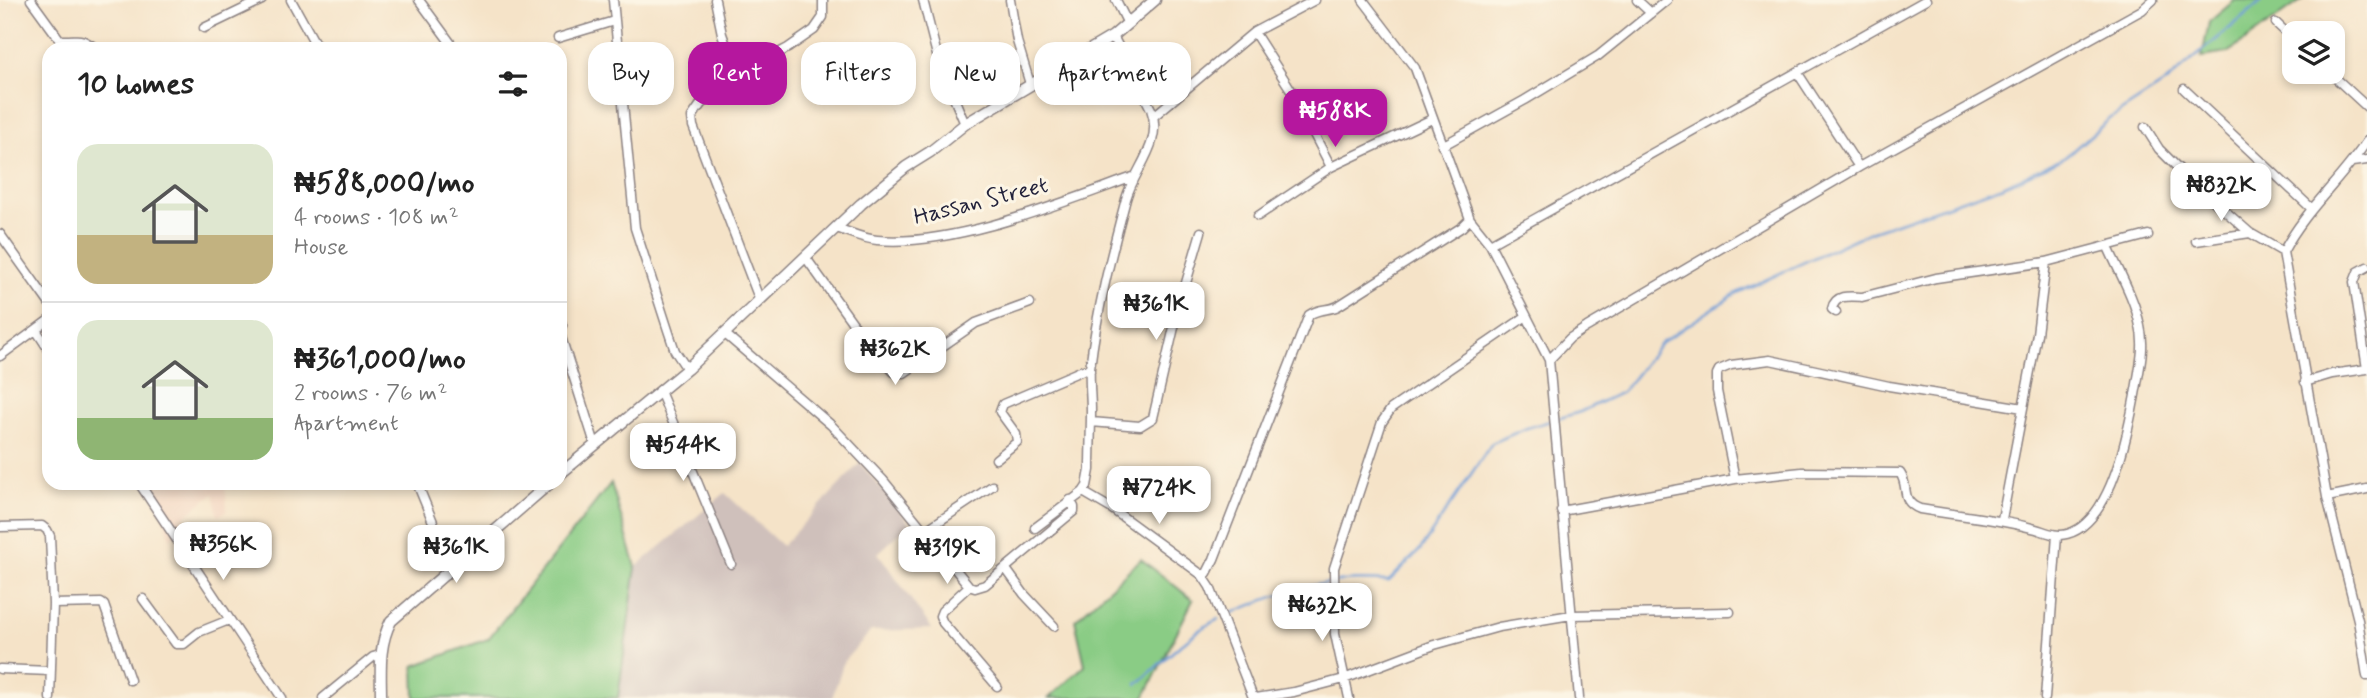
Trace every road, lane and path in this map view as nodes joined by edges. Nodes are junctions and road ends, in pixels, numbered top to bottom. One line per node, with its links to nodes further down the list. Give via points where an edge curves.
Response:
1 (31, 0): 27 (street, via 60,40 73,37)
2 (262, 0): 22 (street)
3 (291, 0): 28 (street)
4 (419, 0): 29 (street)
5 (613, 0): 19 (street)
6 (715, 0): 30 (street)
7 (823, 0): 31 (street, via 823,17 814,30)
8 (923, 0): 40 (street, via 939,63)
9 (1010, 0): 33 (street)
10 (1116, 0): 21 (street)
11 (1155, 0): 21 (street)
12 (1315, 0): 24 (street)
13 (1363, 0): 39 (street, via 1415,68)
14 (1637, 0): 18 (street)
15 (1667, 0): 18 (street)
16 (1926, 0): 32 (street)
17 (2152, 0): 47 (street, via 2142,10)
18 (1651, 13): 43 (street, via 1598,56)
19 (614, 21): 26 (street); 76 (street, via 635,228 668,330)
20 (2276, 23): 23 (street)
21 (1128, 24): 25 (street)
22 (204, 28)
23 (2282, 29)
24 (1254, 32): 38 (street); 46 (street)
25 (1113, 36): 33 (street); 38 (street)
26 (558, 38)
27 (86, 42)
28 (314, 42)
29 (450, 42)
30 (725, 42)
31 (787, 49)
32 (1797, 72): 47 (street); 58 (street)
33 (1030, 84): 40 (street)
34 (2342, 84): 37 (street)
35 (2184, 89): 49 (street)
36 (700, 105): 65 (street, via 691,117)
37 (2367, 107)
38 (1154, 116): 48 (street, via 1151,147)
39 (1432, 119): 43 (street); 46 (street)
40 (965, 124): 52 (street, via 906,167)
41 (2145, 127): 54 (street, via 2159,149)
42 (2367, 141): 45 (street)
43 (1442, 146): 51 (street)
44 (2367, 160): 45 (street)
45 (2352, 162): 49 (street)
46 (1331, 167): 50 (street)
47 (1860, 167): 75 (street, via 1570,338)
48 (1133, 177): 52 (street, Hassan Street, via 1038,210 934,237 874,240); 78 (street, via 1102,290)
49 (2311, 208): 60 (street)
50 (1258, 216)
51 (1470, 219): 58 (street); 104 (street, via 1338,306 1309,316 1214,559)
52 (836, 228): 61 (street)
53 (1201, 232): 82 (street, via 1153,418 1140,426)
54 (2250, 233): 57 (street); 60 (street)
55 (0, 234): 64 (street)
56 (2148, 235): 59 (street)
57 (2196, 241)
58 (1490, 244): 68 (street)
59 (2108, 247): 62 (street); 100 (street, via 2141,327 2142,357 2132,415 2120,460 2099,506 2076,530)
60 (2283, 252): 79 (street)
61 (806, 258): 65 (street); 66 (street, via 894,372 904,373 976,323)
62 (2046, 262): 67 (street, via 1839,298 1832,309); 81 (street)
63 (2367, 267): 77 (street, via 2358,272 2354,282)
64 (42, 293)
65 (760, 301): 71 (street)
66 (1030, 303)
67 (1836, 312)
68 (1525, 317): 75 (street); 116 (street, via 1387,414 1334,568 1335,634)
69 (42, 325): 70 (street)
70 (36, 330): 72 (street); 73 (street)
71 (724, 334): 76 (street); 99 (street, via 831,425)
72 (42, 339)
73 (0, 356)
74 (567, 356): 83 (street)
75 (1549, 360): 95 (street)
76 (687, 369): 80 (street)
77 (2367, 369): 79 (street)
78 (1090, 371): 82 (street); 84 (street, via 1003,404 1000,412 1017,442)
79 (2305, 382): 93 (street)
80 (660, 391): 83 (street); 101 (street)
81 (2023, 408): 86 (street, via 1770,360 1731,365 1719,370 1717,391); 96 (street)
82 (1091, 422): 92 (street, via 1090,470)
83 (595, 444): 85 (street)
84 (996, 459)
85 (567, 468)
86 (1735, 479): 95 (street); 96 (street, via 1802,472 1900,473 1911,505)
87 (992, 486): 99 (street)
88 (2367, 489): 93 (street)
89 (144, 490): 110 (street)
90 (420, 490): 102 (street)
91 (542, 490): 102 (street)
92 (1083, 492): 94 (street); 104 (street)
93 (2327, 497): 115 (street)
94 (1070, 500): 98 (street); 103 (street, via 1074,511)
95 (1561, 511): 109 (street)
96 (2002, 520): 100 (street)
97 (0, 527): 107 (street, via 42,526 47,530)
98 (1035, 528)
99 (926, 530): 105 (street)
100 (2057, 535): 125 (street)
101 (731, 564)
102 (452, 568): 112 (street, via 391,621)
103 (1006, 569): 105 (street, via 980,588); 111 (street)
104 (1202, 575): 116 (street, via 1256,698)
105 (969, 586): 118 (street, via 940,616)
106 (143, 599): 110 (street, via 173,642 180,644)
107 (53, 604): 114 (street); 117 (street, via 104,605)
108 (1730, 612): 109 (street)
109 (1571, 615): 116 (street, via 1499,626); 124 (street)
110 (229, 620): 120 (street)
111 (1054, 626)
112 (380, 655): 121 (street); 122 (street)
113 (0, 669): 114 (street)
114 (50, 671): 119 (street)
115 (2367, 676)
116 (1344, 678): 123 (street)
117 (130, 680)
118 (997, 686)
119 (50, 698)
120 (282, 698)
121 (323, 698)
122 (381, 698)
123 (1349, 698)
124 (1579, 698)
125 (2045, 698)

